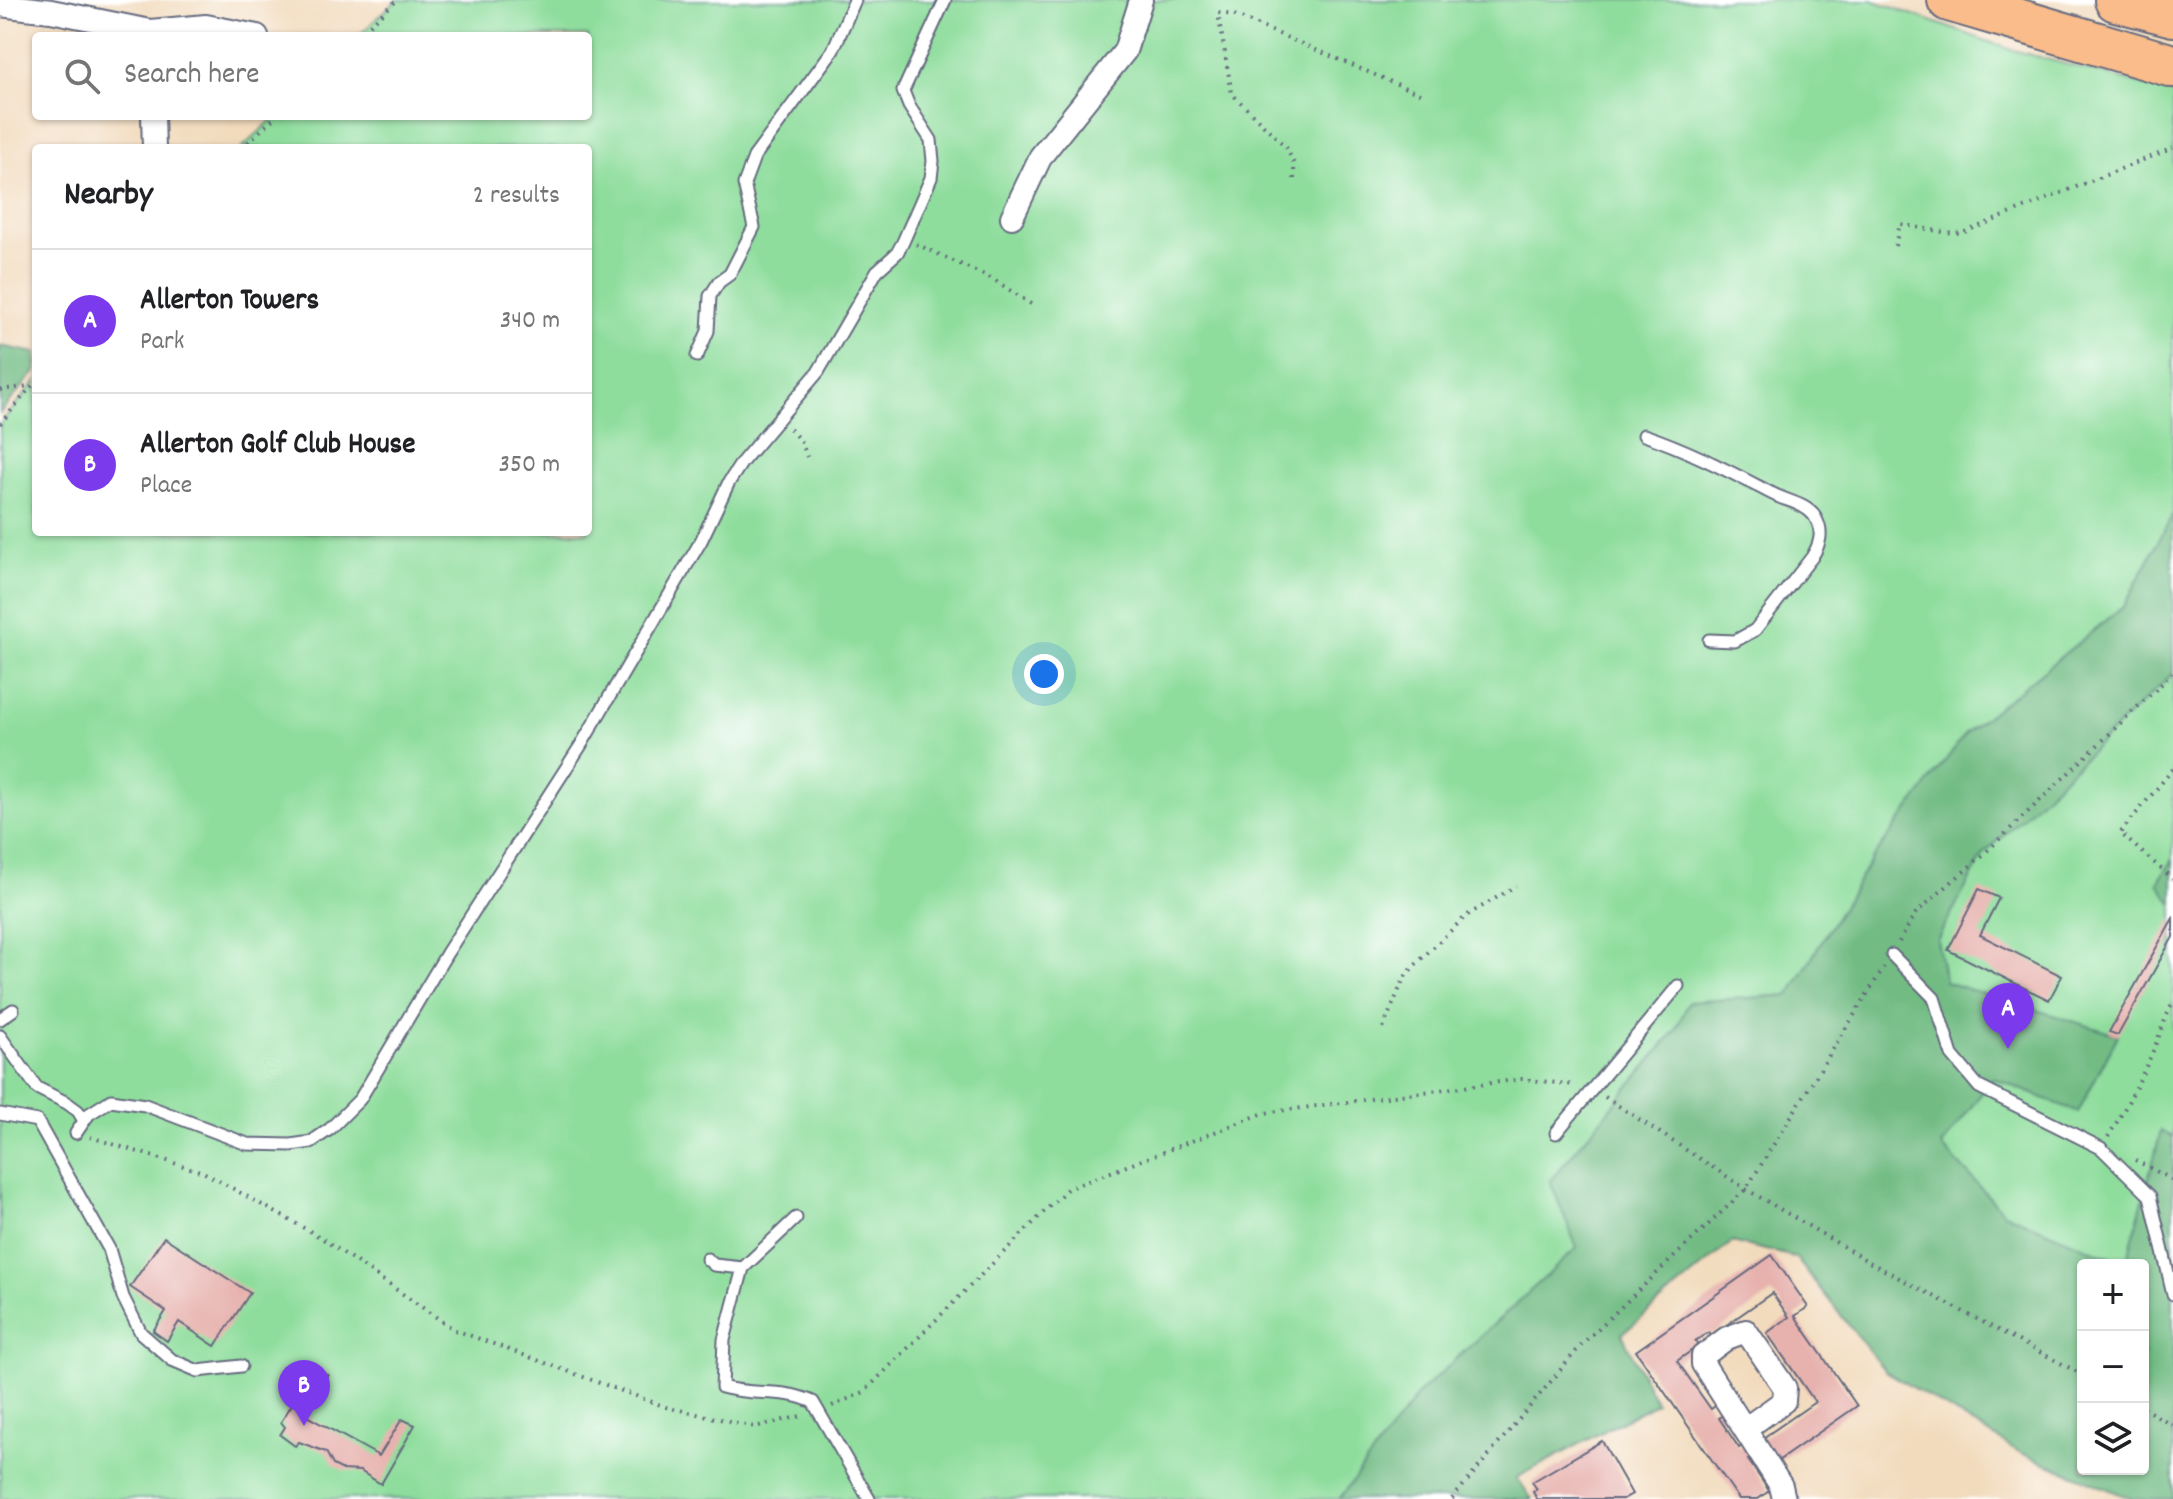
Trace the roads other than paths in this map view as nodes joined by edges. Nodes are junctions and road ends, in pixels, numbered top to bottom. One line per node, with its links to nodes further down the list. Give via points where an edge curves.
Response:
1 (855, 0): 15 (lane, via 833,50 754,157 744,184 754,227 730,274 710,296 708,331)
2 (945, 0): 24 (lane, via 903,91 931,140 933,161 931,178 897,253 877,271 818,372 729,482 701,541 581,745 360,1099 311,1142 267,1146 247,1144 145,1105 111,1100)
3 (1141, 0): 14 (street, via 1125,51 1041,156)
4 (1949, 0): 11 (highway)
5 (2116, 0): 7 (highway)
6 (0, 5): 8 (street)
7 (2173, 15)
8 (146, 32)
9 (158, 32): 10 (street, via 206,26)
10 (237, 32)
11 (2173, 66)
12 (153, 120): 13 (street)
13 (154, 144)
14 (1012, 217)
15 (697, 356)
16 (1644, 435): 17 (lane, via 1697,454 1806,508 1819,527 1820,545 1755,630 1735,641)
17 (1709, 640)
18 (1892, 955): 30 (lane, via 1934,998 1952,1055 1979,1087 2101,1148 2150,1196)
19 (1678, 986): 26 (lane)
20 (13, 1010): 21 (lane)
21 (0, 1019)
22 (0, 1036): 24 (lane, via 37,1088 67,1103)
23 (0, 1114): 31 (lane, via 37,1121 109,1249 123,1297 141,1333 172,1360 198,1371)
24 (84, 1121): 25 (lane)
25 (76, 1133)
26 (1556, 1133)
27 (796, 1218): 29 (lane)
28 (707, 1259): 29 (lane, via 714,1265)
29 (743, 1268): 33 (lane, via 724,1340 722,1387 752,1394 797,1394 813,1402)
30 (2173, 1294)
31 (241, 1366)
32 (1745, 1429): 34 (street)
33 (869, 1499)
34 (1784, 1499)

